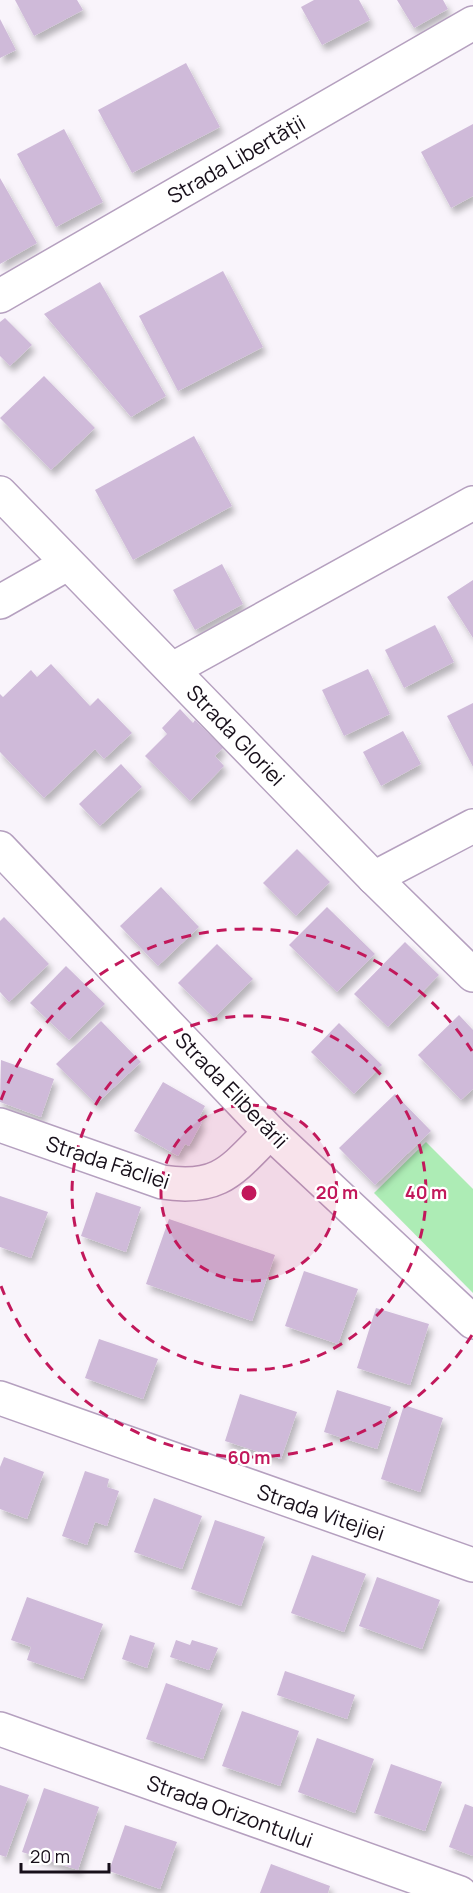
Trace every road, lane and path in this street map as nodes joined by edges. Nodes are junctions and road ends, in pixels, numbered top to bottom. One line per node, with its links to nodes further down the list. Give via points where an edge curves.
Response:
1 (473, 23): 2 (street, Strada Libertății)
2 (0, 296)
3 (0, 493): 5 (street, Strada Gloriei)
4 (473, 503): 7 (street)
5 (67, 564): 6 (street); 7 (street, Strada Gloriei)
6 (0, 602)
7 (173, 669): 10 (street, Strada Gloriei)
8 (473, 826): 10 (street)
9 (0, 848): 13 (street, Strada Eliberării)
10 (374, 878): 11 (street, Strada Gloriei)
11 (473, 975)
12 (0, 1125): 13 (street, Strada Făcliei, via 162,1182 181,1185 202,1184 223,1176)
13 (270, 1132): 14 (street, Strada Eliberării)
14 (473, 1322)
15 (0, 1398): 16 (street, Strada Vitejiei)
16 (473, 1565)
17 (0, 1729): 18 (street, Strada Orizontului)
18 (460, 1893)

